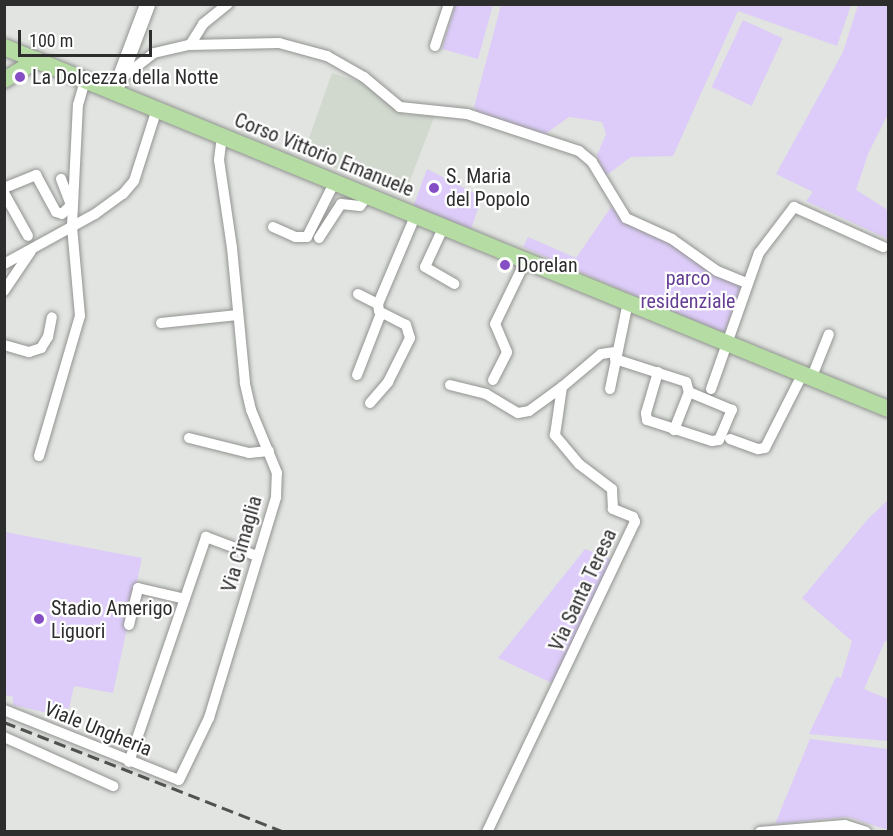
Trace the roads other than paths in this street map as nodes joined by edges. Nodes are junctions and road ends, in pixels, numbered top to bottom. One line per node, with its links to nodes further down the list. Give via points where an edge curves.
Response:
1 (147, 4): 10 (street)
2 (228, 4): 4 (street, via 199,29)
3 (449, 4): 5 (street)
4 (190, 45): 10 (street, via 154,53); 28 (street, via 279,43 327,56 409,110 467,114 579,151 592,162 626,218 672,239 717,271)
5 (435, 46)
6 (4, 47): 7 (main road, Corso Vittorio Emanuele)
7 (37, 60): 8 (main road); 9 (main road, Corso Vittorio Emanuele)
8 (4, 80)
9 (86, 80): 10 (main road, Corso Vittorio Emanuele); 19 (street, via 78,105)
10 (116, 86): 11 (main road, Corso Vittorio Emanuele)
11 (157, 108): 12 (main road, Corso Vittorio Emanuele); 19 (street, via 134,181 110,205)
12 (222, 135): 14 (main road, Corso Vittorio Emanuele); 34 (street, Via Cimaglia, via 219,160)
13 (61, 179): 15 (street, via 71,206 62,214 56,212 36,175)
14 (335, 182): 17 (main road, Corso Vittorio Emanuele); 21 (street, via 307,237 295,237)
15 (4, 188)
16 (4, 193): 22 (street)
17 (368, 195): 18 (main road, Corso Vittorio Emanuele); 23 (street, via 360,206 341,204)
18 (416, 214): 20 (main road, Corso Vittorio Emanuele); 33 (street)
19 (72, 226): 25 (street); 56 (street, via 80,316)
20 (444, 226): 26 (main road, Corso Vittorio Emanuele); 29 (street, via 425,267)
21 (273, 227)
22 (28, 236)
23 (319, 238)
24 (883, 247): 28 (street, via 794,207 759,253)
25 (33, 248): 27 (street); 30 (street)
26 (526, 260): 32 (main road, Corso Vittorio Emanuele); 44 (street, via 495,324 507,352)
27 (4, 264)
28 (746, 283): 38 (street)
29 (455, 284)
30 (4, 291)
31 (358, 294): 33 (street)
32 (628, 302): 38 (main road, Corso Vittorio Emanuele); 40 (street)
33 (380, 308): 42 (street); 50 (street, via 406,325 410,338 388,382)
34 (238, 315): 36 (street); 55 (street, Via Cimaglia, via 249,402)
35 (52, 317): 39 (street, via 41,348 29,352)
36 (161, 324)
37 (829, 334): 43 (street)
38 (726, 343): 43 (main road, Corso Vittorio Emanuele); 48 (street)
39 (4, 345)
40 (615, 355): 41 (street); 46 (street, via 601,354); 47 (street)
41 (658, 372): 49 (street, via 686,382); 52 (street, via 645,418)
42 (357, 375)
43 (807, 377): 51 (main road, Corso Vittorio Emanuele); 54 (street, via 765,448)
44 (493, 380)
45 (450, 385): 46 (street, via 486,393 518,413 529,411)
46 (562, 387): 65 (street, Via Santa Teresa, via 555,435 579,464 612,489 613,509 633,517 635,522)
47 (610, 389)
48 (711, 389)
49 (688, 392): 52 (street); 52 (street, via 729,407 731,417 716,442)
50 (370, 403)
51 (888, 409)
52 (674, 430)
53 (189, 438): 55 (street, via 249,453)
54 (730, 439)
55 (269, 451): 57 (street, Via Cimaglia, via 278,473 276,497)
56 (39, 456)
57 (257, 556): 58 (street, via 206,537); 63 (street, Via Cimaglia, via 209,718)
58 (185, 599): 59 (street, via 138,588); 62 (street)
59 (129, 625)
60 (4, 710): 62 (street, Viale Ungheria)
61 (4, 737): 64 (street)
62 (129, 762): 63 (street, Viale Ungheria)
63 (179, 780)
64 (113, 786)
65 (487, 831)
66 (760, 831): 67 (street, via 845,825)
67 (866, 831)

